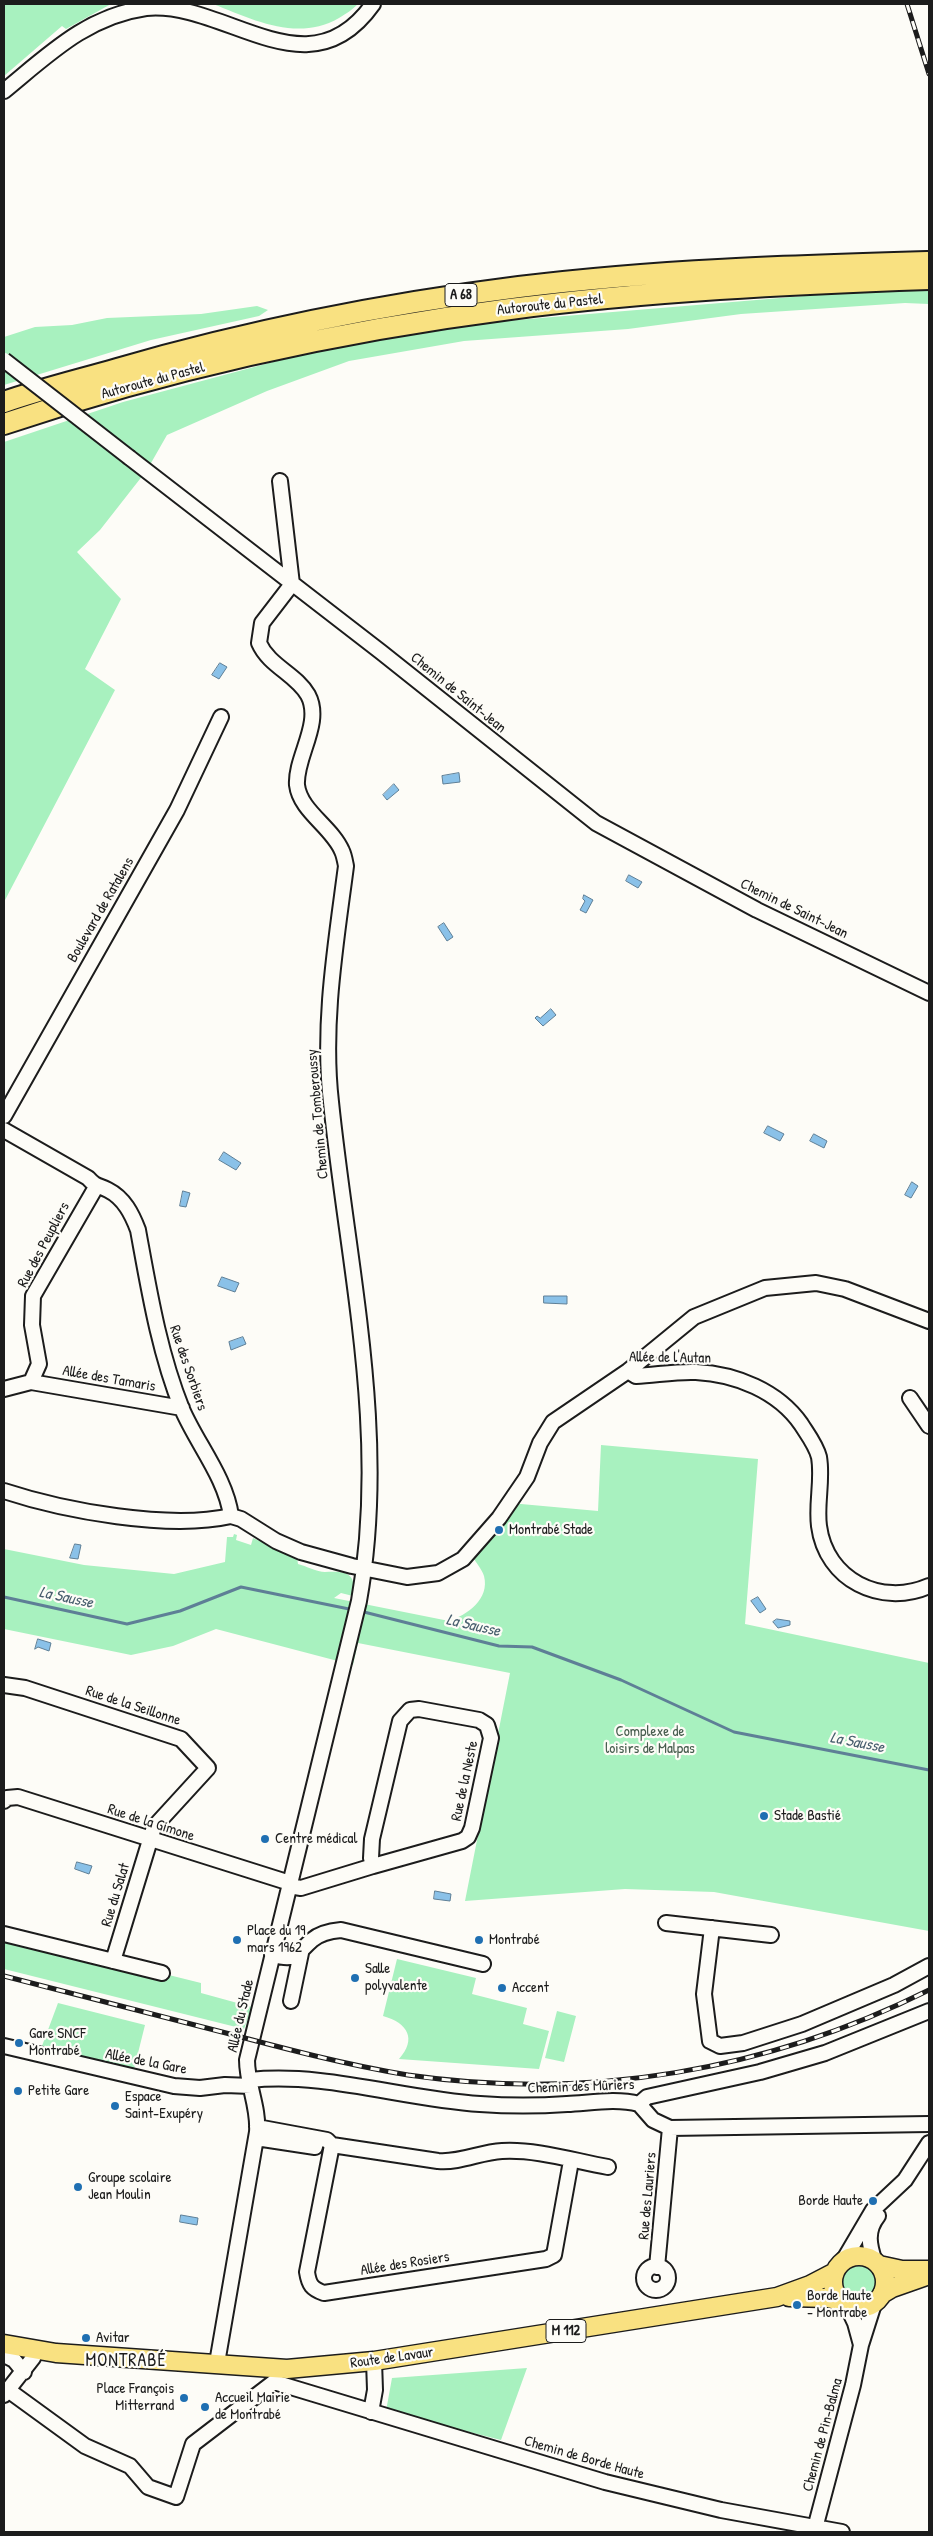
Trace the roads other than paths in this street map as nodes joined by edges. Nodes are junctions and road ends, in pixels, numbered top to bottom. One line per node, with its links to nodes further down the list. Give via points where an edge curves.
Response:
1 (373, 4): 2 (street, via 356,24 332,37 291,44 175,7 148,7 122,12 72,35)
2 (4, 91)
3 (929, 262): 6 (highway, Autoroute du Pastel / A 68, via 739,269 611,278 520,286 417,301 237,337)
4 (929, 279): 7 (highway, Autoroute du Pastel / A 68, via 603,299 414,323 243,357)
5 (4, 360): 9 (street, Chemin de Saint-Jean, bridge)
6 (4, 402)
7 (4, 424)
8 (280, 481): 9 (street)
9 (292, 584): 11 (street, Chemin de Saint-Jean, via 596,823 757,910); 24 (street, Chemin de Tomberoussy, via 262,623 258,643 270,660 308,695 312,715 297,785 308,807 342,851 346,866 331,997 330,1102 369,1415 370,1525)
10 (221, 717): 12 (street, Boulevard de Ratalens, via 177,810)
11 (929, 993)
12 (4, 1116)
13 (4, 1130): 14 (street, Rue des Sorbiers, via 88,1178)
14 (96, 1187): 17 (street, Rue des Peupliers, via 33,1296 32,1325 39,1364); 20 (street, Rue des Sorbiers, via 119,1198 133,1216 156,1324)
15 (929, 1322): 16 (street, via 845,1289 816,1283 764,1288 694,1317)
16 (628, 1371): 24 (street, Allée de l'Autan, via 553,1422 520,1488 492,1527 463,1559 424,1577 407,1577); 25 (street, Allée de l'Autan, via 636,1376 716,1374 754,1386 786,1405 819,1457 819,1526 828,1555 837,1567 854,1582 880,1593 914,1593)
17 (30, 1382): 18 (street); 20 (street, Allée des Tamaris)
18 (4, 1389)
19 (910, 1398): 21 (street)
20 (182, 1408): 23 (street, Rue des Sorbiers, via 229,1498)
21 (929, 1426)
22 (4, 1491): 23 (street, via 102,1515 214,1520)
23 (231, 1516): 24 (street, via 301,1552)
24 (365, 1568): 30 (street, Allée du Stade)
25 (929, 1586)
26 (4, 1685): 28 (street, Rue de la Seillonne, via 25,1688 181,1739 208,1768 154,1827)
27 (5, 1799): 28 (street, Rue de la Gimone, via 18,1797)
28 (151, 1840): 30 (street, Rue de la Gimone); 37 (street, Rue du Salat)
29 (373, 1866): 29 (street, Rue de la Neste, via 468,1837 490,1738 487,1725 479,1720 419,1709 405,1714 400,1721 372,1839); 30 (street, Rue de la Neste, via 327,1879)
30 (290, 1881): 36 (street, Allée du Stade)
31 (666, 1923): 32 (street)
32 (712, 1928): 34 (street); 39 (street, via 704,1994 710,2041 720,2046 743,2043 802,2024 894,1985)
33 (4, 1934): 37 (street)
34 (771, 1935)
35 (301, 1953): 36 (street, via 287,1958); 38 (street, via 320,1934 341,1930); 41 (street)
36 (272, 1955): 44 (street, Allée du Stade)
37 (113, 1961): 40 (street)
38 (483, 1964)
39 (929, 1966)
40 (162, 1973)
41 (291, 2000)
42 (929, 2011): 45 (street, Chemin des Mûriers, via 866,2038 760,2072 647,2097)
43 (4, 2046): 44 (street, Allée de la Gare, via 174,2086 200,2088 225,2085 241,2070)
44 (249, 2078): 45 (street, Chemin des Mûriers, via 318,2080 480,2104); 49 (street, Allée du Stade, via 257,2110)
45 (639, 2104): 48 (street, via 653,2120)
46 (929, 2124): 47 (street)
47 (912, 2125): 48 (street); 50 (street, via 924,2131)
48 (670, 2128): 56 (street, Rue des Lauriers)
49 (257, 2133): 51 (street, via 327,2140); 68 (street, Allée du Stade)
50 (929, 2143): 57 (street, via 905,2180 873,2210)
51 (332, 2145): 52 (street, via 446,2162 500,2151); 52 (street, Allée des Rosiers, via 308,2272 309,2284 324,2293 546,2259 554,2255)
52 (571, 2161): 54 (street)
53 (929, 2161): 55 (street, via 871,2226 869,2237)
54 (608, 2168)
55 (877, 2264): 57 (main road, via 859,2256); 58 (main road, via 902,2270); 61 (main road, via 884,2279)
56 (657, 2267)
57 (839, 2267): 60 (main road, Route de Lavaur / M 112, via 810,2285); 62 (main road, via 834,2291)
58 (929, 2270)
59 (929, 2275): 61 (main road, via 892,2288)
60 (777, 2296): 62 (main road, Route de Lavaur / M 112, via 829,2298); 67 (main road, Route de Lavaur / M 112)
61 (878, 2299): 62 (main road, via 861,2308); 64 (street, Chemin de Pin-Balma)
62 (844, 2304): 64 (street, Chemin de Pin-Balma, via 855,2323)
63 (4, 2344): 65 (main road, Route de Lavaur / M 112)
64 (861, 2344): 72 (street, Chemin de Pin-Balma)
65 (36, 2351): 68 (main road, Route de Lavaur / M 112); 69 (street)
66 (4, 2355): 69 (street, via 14,2360)
67 (374, 2361): 68 (main road, Route de Lavaur / M 112, via 287,2369); 71 (street, via 375,2390)
68 (217, 2363)
69 (24, 2372): 70 (street)
70 (8, 2393): 71 (street, Chemin de Borde Haute, via 85,2446 130,2466 148,2487 176,2497 193,2444 274,2382)
71 (371, 2412): 72 (street, Chemin de Borde Haute, via 604,2482)
72 (814, 2530): 73 (street, Chemin de Borde Haute)
73 (842, 2532)

